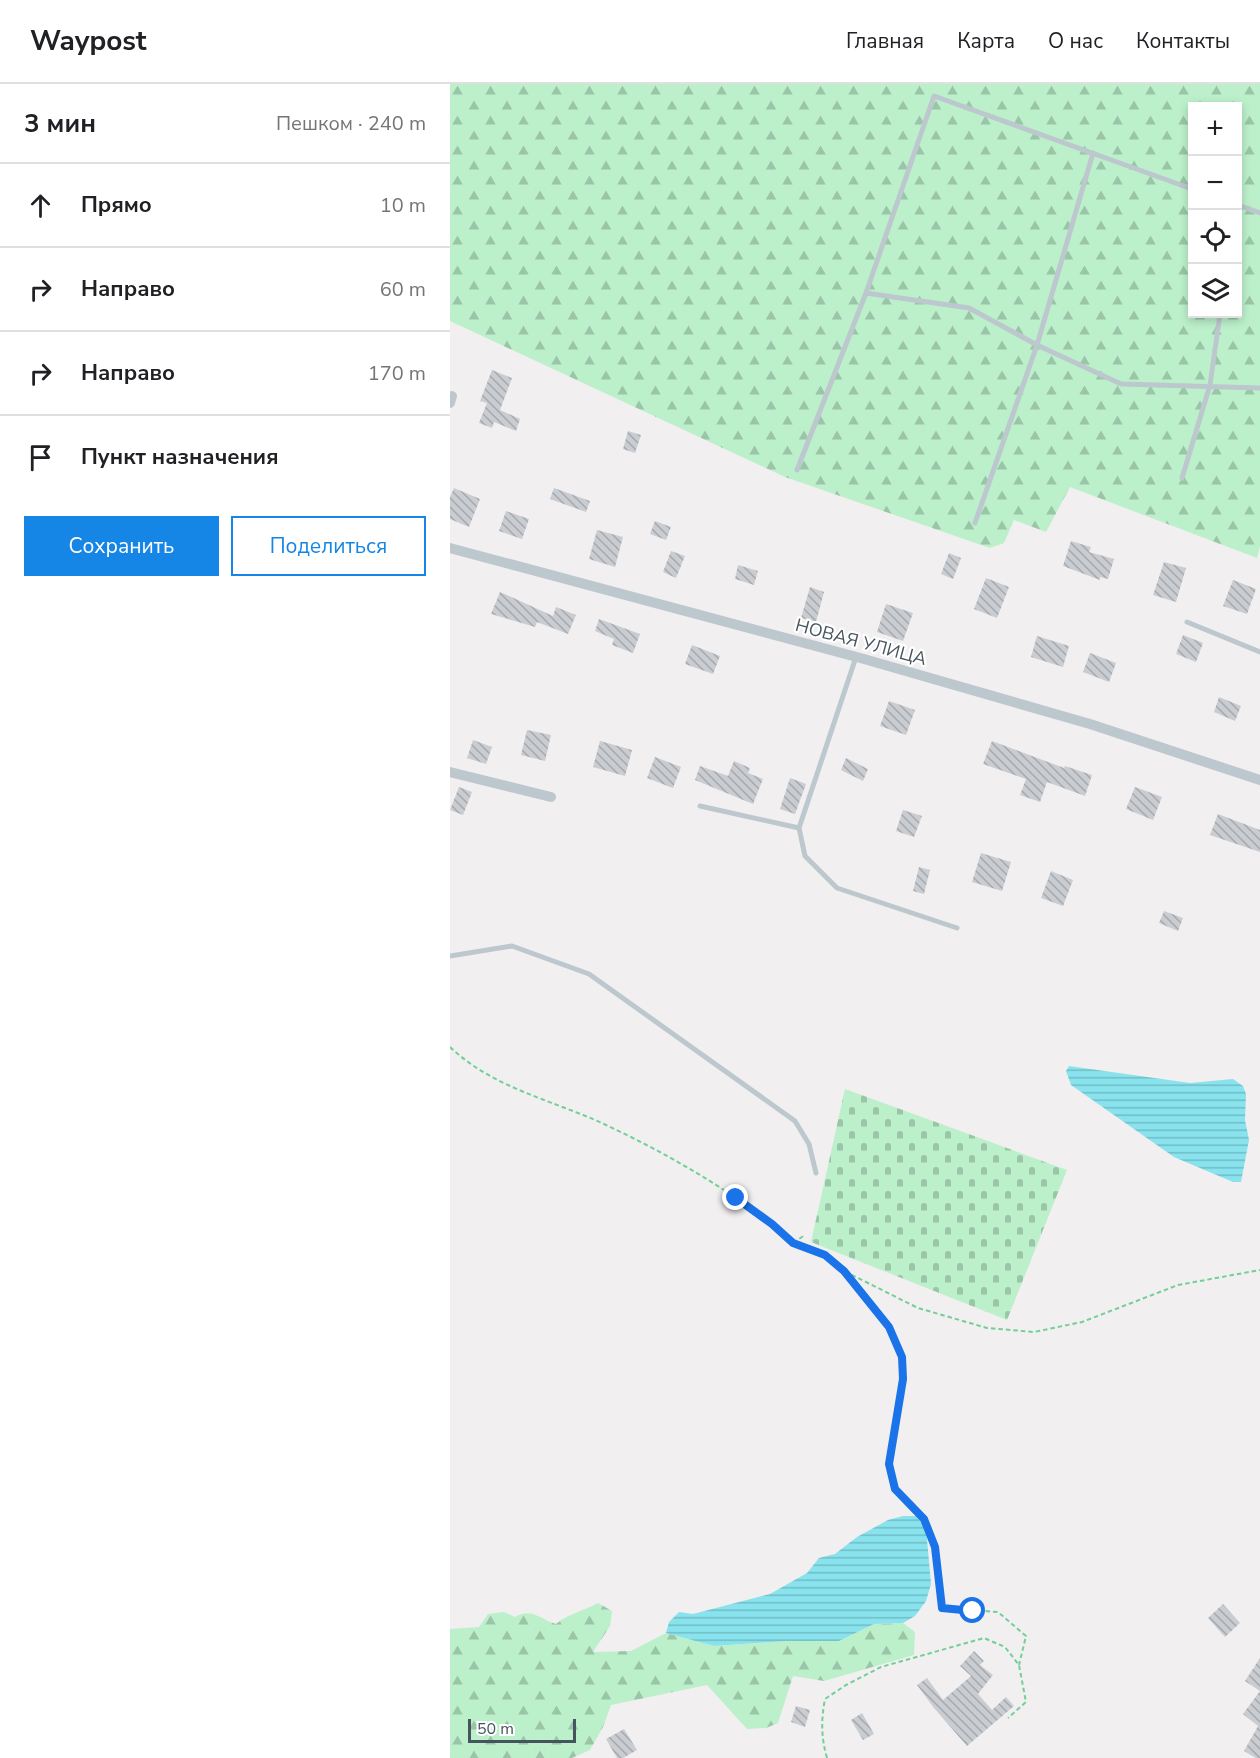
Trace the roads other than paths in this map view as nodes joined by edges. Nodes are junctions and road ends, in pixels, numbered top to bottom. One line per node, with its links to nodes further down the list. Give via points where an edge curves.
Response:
1 (1093, 153): 2 (lane); 5 (lane, via 934,96); 7 (lane)
2 (1188, 188)
3 (1242, 206): 4 (lane)
4 (1260, 213)
5 (866, 293): 7 (lane, via 969,308); 10 (lane)
6 (1219, 318): 8 (lane)
7 (1038, 345): 8 (lane, via 1121,384); 12 (lane)
8 (1210, 385): 9 (lane); 11 (lane)
9 (1260, 388)
10 (797, 470)
11 (1182, 478)
12 (975, 523)
13 (450, 548): 16 (street, НОВАЯ УЛИЦА)
14 (1187, 622): 15 (lane)
15 (1260, 652)
16 (856, 657): 18 (street, НОВАЯ УЛИЦА, via 1090,724); 21 (lane)
17 (450, 772): 19 (street)
18 (1260, 780)
19 (551, 797)
20 (700, 806): 21 (lane)
21 (799, 828): 22 (lane, via 805,856 837,888)
22 (957, 928)
23 (450, 956): 24 (lane, via 512,946 589,974 795,1121 809,1144)
24 (816, 1173)

